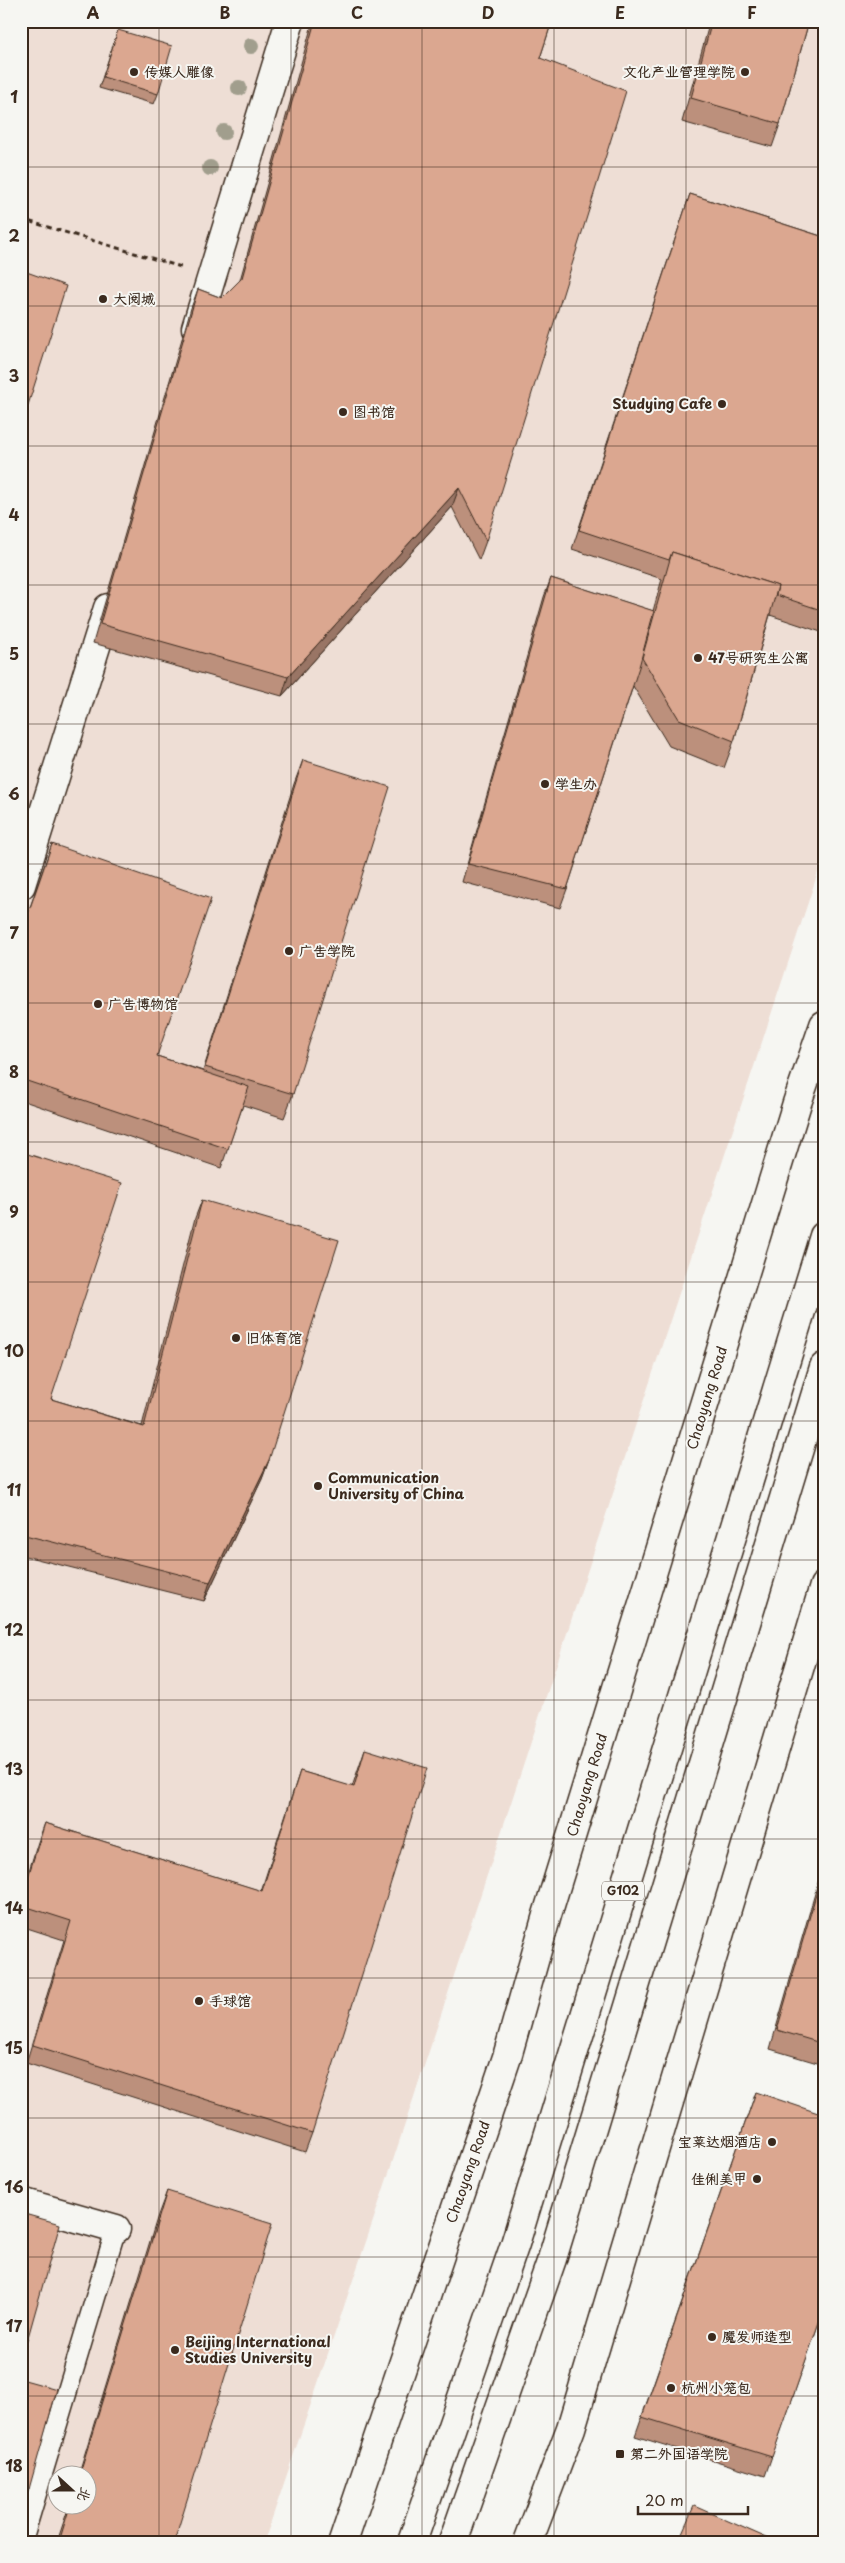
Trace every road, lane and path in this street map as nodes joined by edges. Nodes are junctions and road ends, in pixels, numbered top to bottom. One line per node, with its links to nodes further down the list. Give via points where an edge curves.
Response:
1 (290, 21): 3 (main road)
2 (21, 219): 3 (path)
3 (213, 276): 4 (main road)
4 (189, 352)
5 (117, 580): 6 (main road)
6 (21, 885)
7 (824, 1026): 14 (main road, Chaoyang Road, via 794,1113 550,1906 507,2057)
8 (824, 1236): 15 (main road, G102, via 515,2244)
9 (824, 1367): 16 (main road, G102, via 552,2259)
10 (824, 1586): 17 (main road, via 571,2428)
11 (21, 2202): 12 (main road)
12 (116, 2229): 13 (lane)
13 (22, 2542)
14 (343, 2542)
15 (412, 2542)
16 (453, 2542)
17 (528, 2542)

